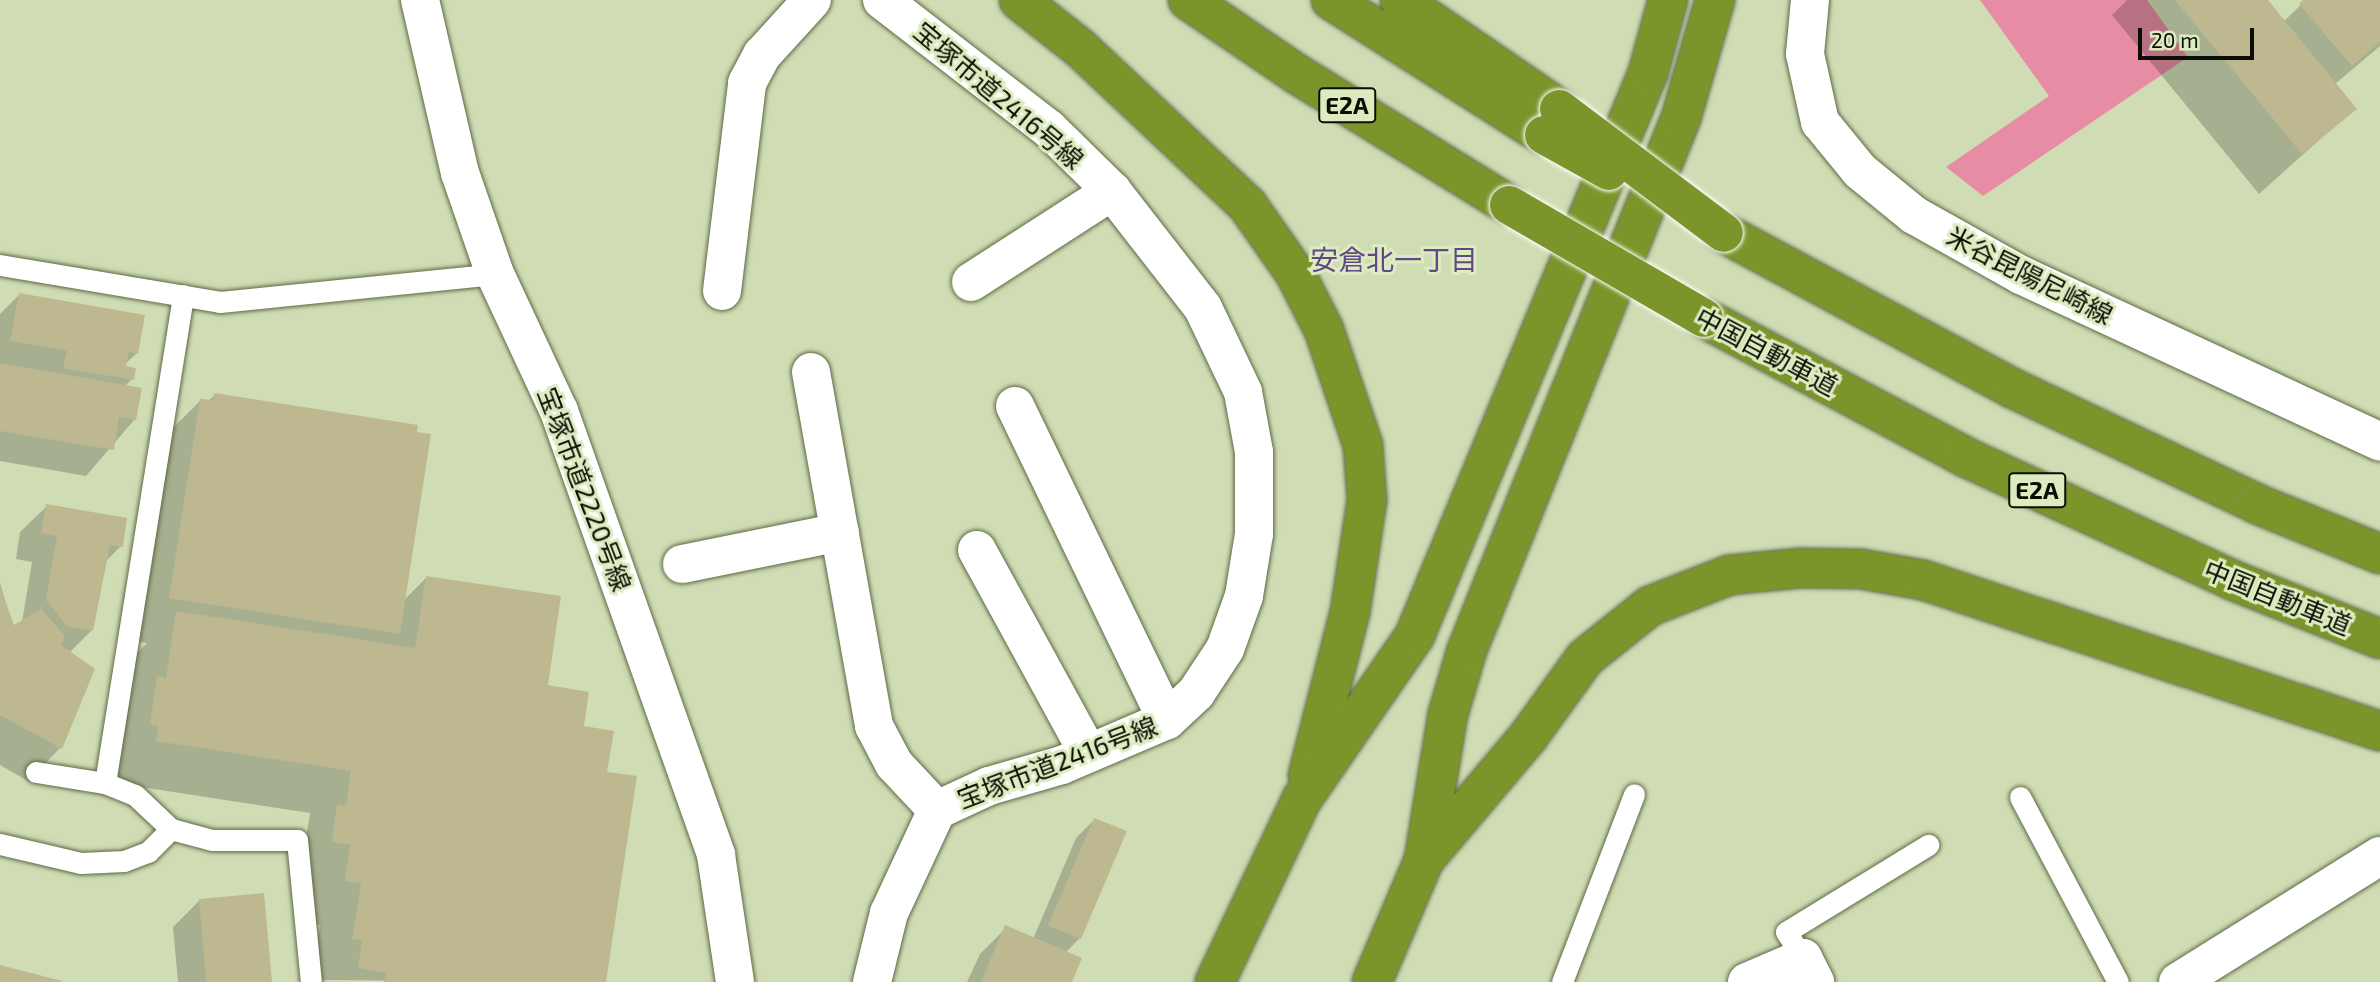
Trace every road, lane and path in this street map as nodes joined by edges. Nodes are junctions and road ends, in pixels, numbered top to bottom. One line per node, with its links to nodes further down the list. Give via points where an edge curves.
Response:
1 (420, 0): 14 (street, 宝塚市道2220号線, via 460,173)
2 (812, 0): 16 (street, via 762,55 747,83)
3 (882, 0): 12 (street, 宝塚市道2416号線, via 1049,129)
4 (1019, 0): 33 (highway, via 1080,48 1248,206 1295,273 1324,330 1363,445 1367,500 1350,612)
5 (1188, 0): 25 (highway, 中国自動車道 / E2A, bridge, via 1297,74 1509,205 1704,318 1965,457 2232,580)
6 (1331, 0): 11 (highway)
7 (1400, 0): 11 (highway)
8 (1668, 0): 33 (highway, via 1648,73 1415,635)
9 (1715, 0): 39 (highway, via 1681,118 1468,650 1448,714)
10 (1810, 0): 20 (street, 米谷昆陽尼崎線, via 1805,54 1820,122 1860,171 1914,215 2021,275)
11 (1551, 122): 23 (highway, bridge, via 1724,233 2012,388 2258,503)
12 (1112, 191): 15 (street); 26 (street, 宝塚市道2416号線, via 1203,308 1243,392 1254,452 1254,534 1244,596 1225,649 1196,693)
13 (0, 265): 17 (lane)
14 (495, 274): 17 (lane, via 220,302); 42 (street, 宝塚市道2220号線, via 559,411 716,855)
15 (971, 282)
16 (722, 291)
17 (183, 295): 30 (lane)
18 (811, 372): 21 (street)
19 (1016, 406): 26 (street)
20 (2380, 442)
21 (840, 532): 24 (street); 34 (street, via 874,726 894,764)
22 (977, 550): 28 (street)
23 (2380, 554)
24 (682, 564)
25 (2380, 639)
26 (1167, 720): 28 (street, 宝塚市道2416号線)
27 (2380, 731): 39 (highway, via 1923,580 1861,569 1801,568 1729,575 1650,606 1585,658 1528,737)
28 (1088, 753): 34 (street, 宝塚市道2416号線, via 989,786)
29 (36, 772): 30 (lane)
30 (105, 783): 35 (lane, via 135,796)
31 (1634, 794): 46 (lane)
32 (2020, 797): 48 (lane)
33 (1302, 799): 44 (highway)
34 (937, 810): 43 (street, via 889,913)
35 (171, 830): 36 (lane, via 148,852 124,861 81,863); 41 (lane, via 212,840 297,840)
36 (0, 844)
37 (1928, 845): 40 (lane, via 1786,933)
38 (2380, 856): 49 (street)
39 (1424, 860): 45 (highway)
40 (1809, 970): 47 (street)
41 (311, 982)
42 (735, 982)
43 (872, 982)
44 (1215, 982)
45 (1372, 982)
46 (1562, 982)
47 (1746, 982)
48 (2118, 982)
49 (2178, 982)

